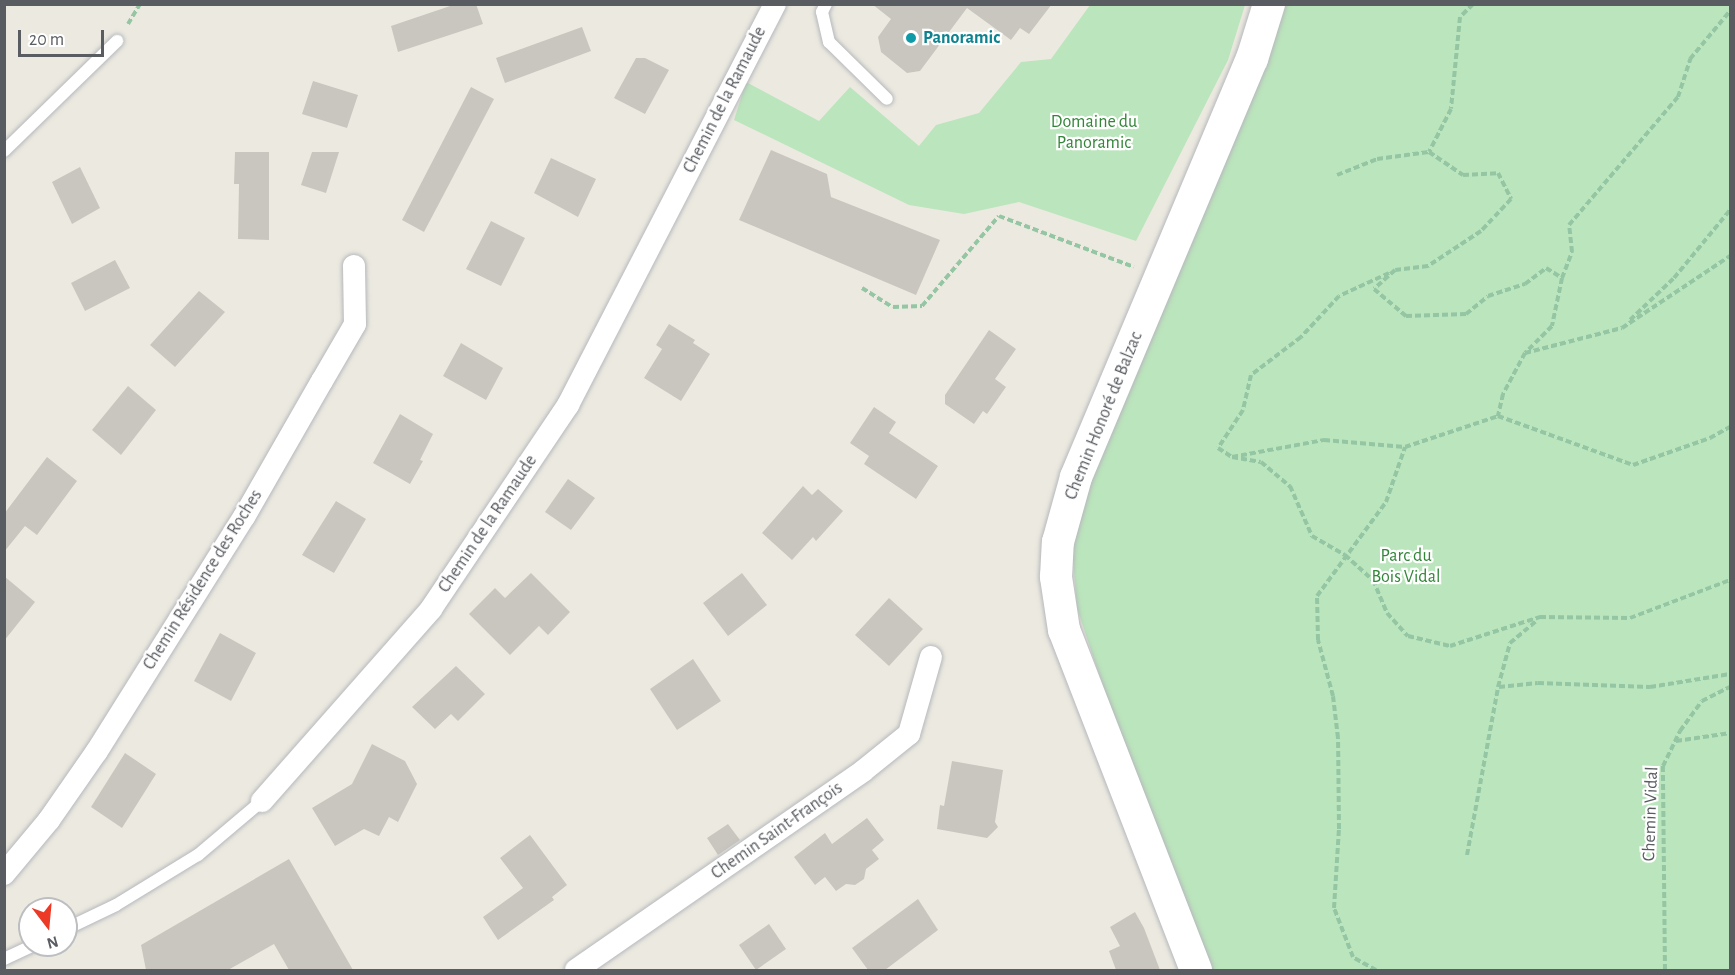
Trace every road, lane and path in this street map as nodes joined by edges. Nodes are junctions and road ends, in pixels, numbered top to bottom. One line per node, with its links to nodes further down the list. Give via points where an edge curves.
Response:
1 (775, 4): 33 (street, Chemin de la Ramaude, via 567,405 431,609)
2 (826, 4): 7 (lane, via 822,12 829,42)
3 (1269, 4): 15 (street, Chemin Honoré de Balzac, via 1252,59)
4 (1473, 4): 9 (path, via 1460,18 1451,109)
5 (1731, 11): 16 (path, via 1690,58 1678,97 1569,225 1572,252)
6 (117, 41): 8 (lane)
7 (887, 99)
8 (4, 151)
9 (1429, 152): 10 (path, via 1377,159); 14 (path, via 1463,175 1498,173 1511,199 1481,231 1428,266)
10 (1337, 175)
11 (1731, 210): 18 (path, via 1674,278)
12 (1731, 256): 18 (path)
13 (354, 266): 35 (street, Chemin Résidence des Roches, via 355,324 244,516 97,751 49,820)
14 (1395, 270): 16 (path, via 1374,289 1406,315 1466,314 1488,296 1525,284 1546,268); 23 (path, via 1339,296 1301,337 1251,375 1243,410 1218,448)
15 (1160, 276): 17 (path, via 999,216 922,306 893,307); 40 (street, Chemin Honoré de Balzac, via 1076,477 1058,542 1056,577 1064,630)
16 (1562, 278): 19 (path, via 1552,326)
17 (862, 288)
18 (1622, 327): 19 (path)
19 (1525, 354): 20 (path, via 1503,394)
20 (1498, 416): 21 (path, via 1633,465); 22 (path)
21 (1731, 427)
22 (1405, 447): 23 (path, via 1324,440); 24 (path, via 1386,502)
23 (1232, 457): 24 (path, via 1261,462 1290,486 1312,537)
24 (1345, 555): 26 (path, via 1374,580 1387,613 1408,636 1450,646); 41 (path, via 1317,596 1318,640 1333,696 1338,738 1339,829 1334,908 1353,957)
25 (1731, 580): 26 (path, via 1630,618)
26 (1540, 617): 29 (path, via 1510,643)
27 (931, 657): 39 (street, Chemin Saint-François, via 909,734 863,771)
28 (1731, 674): 29 (path, via 1650,687 1538,682)
29 (1498, 687): 34 (path)
30 (1731, 687): 32 (path, Chemin Vidal, via 1702,701)
31 (1731, 733): 32 (path)
32 (1675, 741): 42 (path, Chemin Vidal, via 1663,766)
33 (262, 801): 36 (lane, Chemin de la Ramaude, via 198,855)
34 (1467, 855)
35 (4, 874)
36 (78, 923)
37 (18, 953): 38 (lane)
38 (4, 960)
39 (576, 970)
40 (1196, 970)
41 (1376, 970)
42 (1665, 970)

